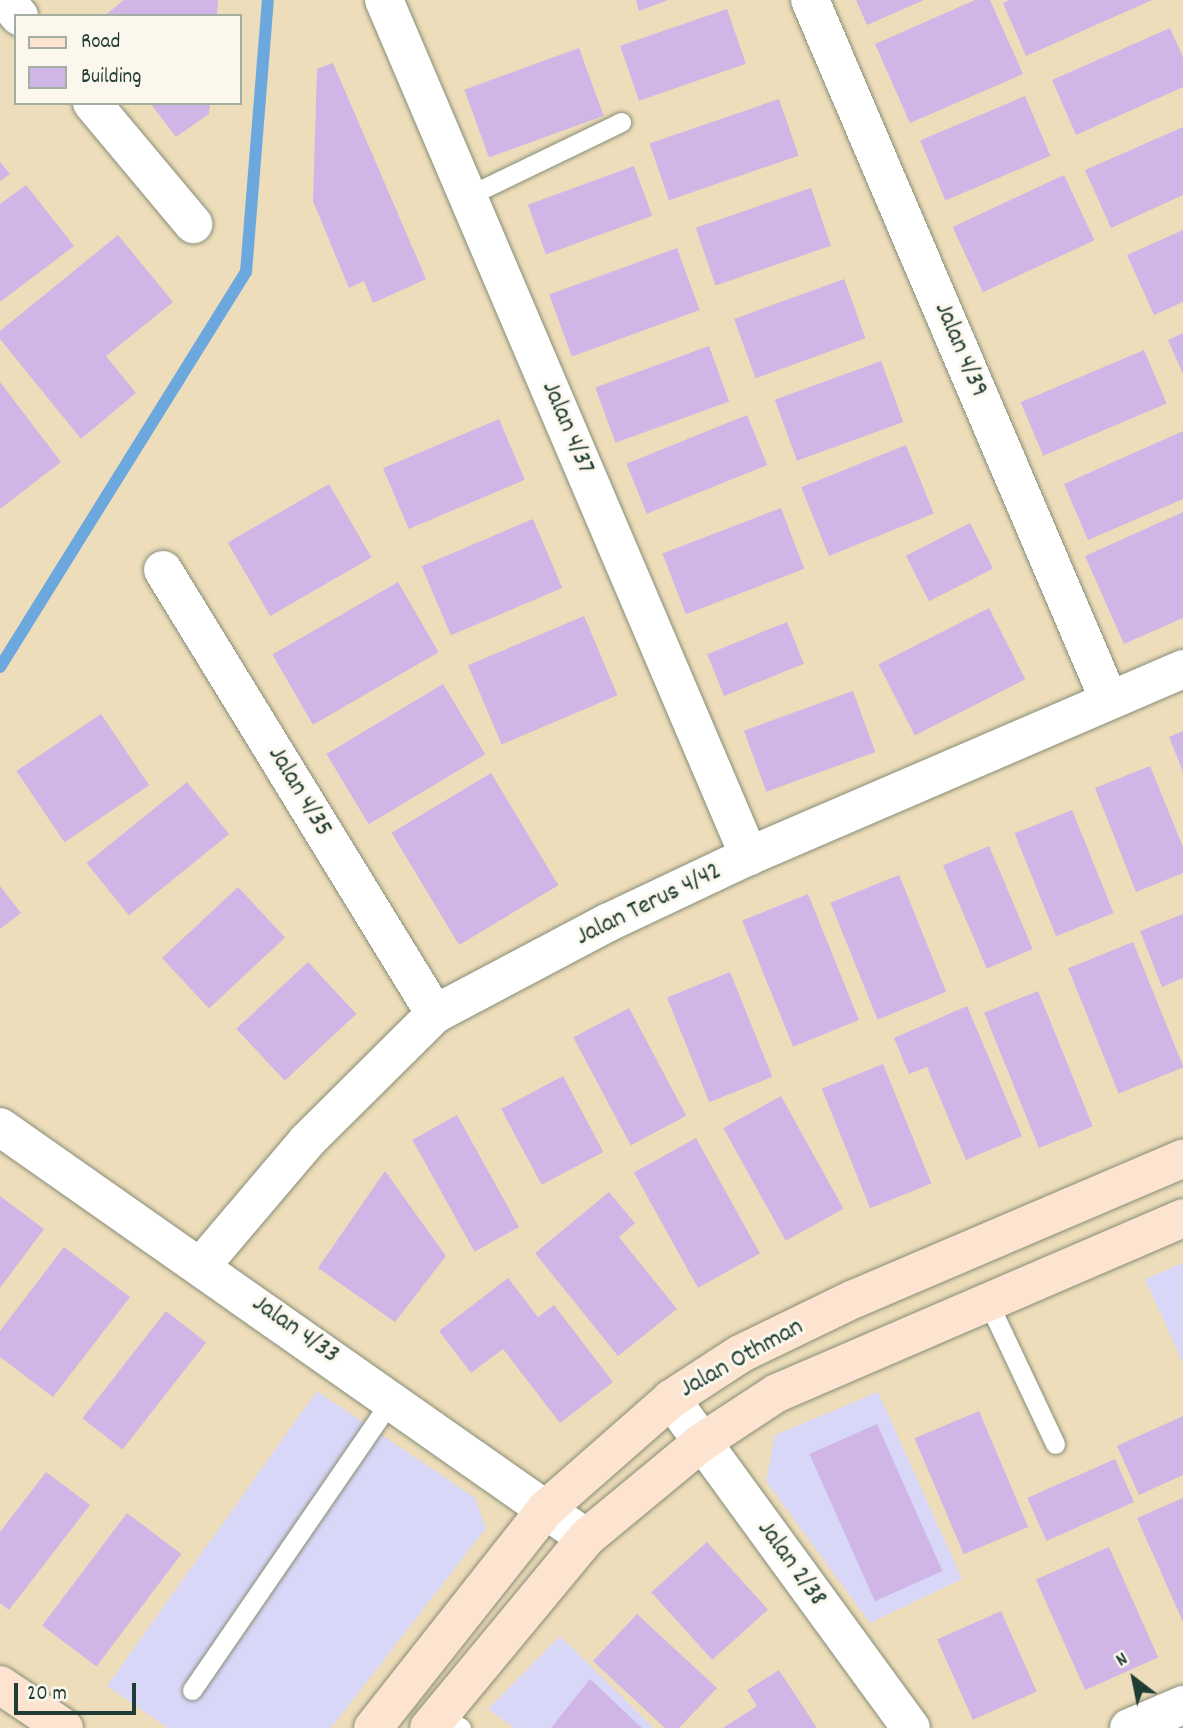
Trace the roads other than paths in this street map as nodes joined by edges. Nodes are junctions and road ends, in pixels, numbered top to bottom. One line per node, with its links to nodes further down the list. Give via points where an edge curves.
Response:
1 (6, 0): 4 (street)
2 (384, 0): 7 (street, Jalan 4/37)
3 (810, 0): 11 (street, Jalan 4/39)
4 (17, 14)
5 (94, 105): 8 (street)
6 (621, 122): 7 (lane)
7 (468, 196): 12 (street, Jalan 4/37)
8 (193, 224)
9 (163, 570): 13 (street, Jalan 4/35)
10 (1183, 669): 11 (street, Jalan Terus 4/42)
11 (1109, 700): 12 (street, Jalan Terus 4/42)
12 (749, 856): 13 (street, Jalan Terus 4/42, via 607,923)
13 (435, 1014): 17 (street, Jalan Terus 4/42, via 307,1141)
14 (0, 1127): 17 (street, Jalan 4/33)
15 (1183, 1159): 20 (main road, Jalan Othman, via 854,1299 740,1354)
16 (1183, 1218): 18 (main road, Jalan Othman)
17 (201, 1266): 19 (street, Jalan 4/33)
18 (988, 1302): 21 (main road, Jalan Othman, via 778,1393); 22 (lane)
19 (393, 1398): 23 (street, Jalan 4/33); 26 (lane)
20 (671, 1399): 21 (street, Jalan 2/38); 23 (main road, Jalan Othman)
21 (702, 1442): 24 (main road, Jalan Othman); 31 (street, Jalan 2/38)
22 (1055, 1444)
23 (546, 1509): 24 (street, Jalan 4/33); 30 (main road, Jalan Othman)
24 (586, 1538): 28 (main road, Jalan Othman)
25 (0, 1685): 29 (main road)
26 (192, 1690)
27 (1183, 1705): 32 (street)
28 (443, 1723)
29 (64, 1728)
30 (373, 1728)
31 (911, 1728)
32 (1129, 1728)

